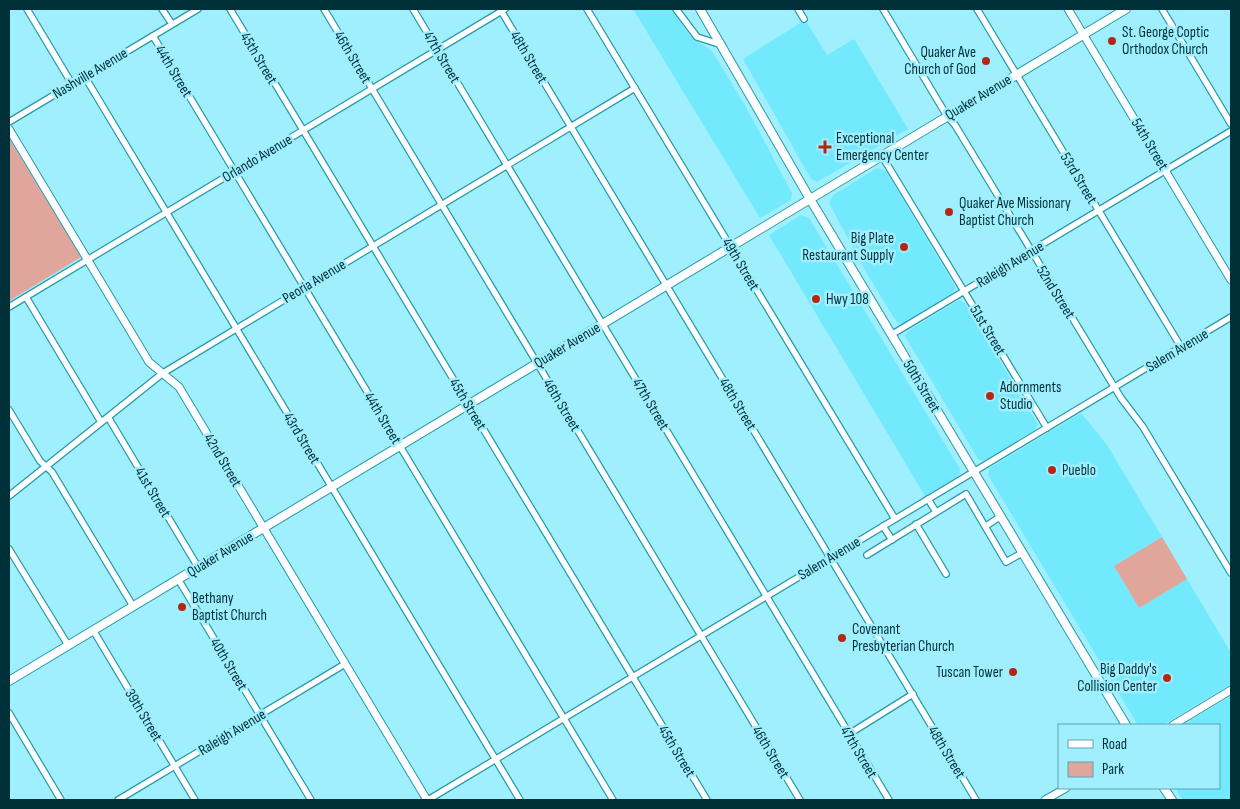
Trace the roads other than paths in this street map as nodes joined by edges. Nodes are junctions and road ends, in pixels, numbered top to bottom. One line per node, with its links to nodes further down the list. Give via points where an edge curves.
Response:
1 (27, 9): 25 (street)
2 (162, 9): 18 (street, 44th Street)
3 (198, 9): 18 (street, Nashville Avenue)
4 (230, 9): 33 (street, 45th Street)
5 (324, 9): 27 (street, 46th Street)
6 (413, 9): 22 (street, 47th Street)
7 (588, 9): 26 (street, 49th Street)
8 (676, 9): 21 (street, via 697,37)
9 (700, 9): 21 (main road, 50th Street)
10 (798, 9): 17 (street)
11 (884, 9): 28 (street, 52nd Street)
12 (977, 9): 23 (street, 53rd Street)
13 (1068, 9): 19 (street, 54th Street)
14 (1126, 9): 19 (main road, Quaker Avenue)
15 (1162, 9): 30 (street)
16 (502, 10): 22 (street, Orlando Avenue); 31 (street, 48th Street)
17 (804, 19)
18 (172, 24): 20 (street, Nashville Avenue)
19 (1084, 34): 23 (main road, Quaker Avenue); 37 (street, 54th Street)
20 (153, 36): 24 (street, Nashville Avenue); 38 (street, 44th Street)
21 (722, 45): 39 (main road, 50th Street)
22 (438, 50): 27 (street, Orlando Avenue); 36 (street, 47th Street)
23 (1016, 74): 28 (main road, Quaker Avenue); 41 (street, 53rd Street)
24 (85, 77): 25 (street, Nashville Avenue); 42 (street, 43rd Street)
25 (72, 84): 29 (street, Nashville Avenue)
26 (635, 88): 31 (street, Peoria Avenue); 44 (street, 49th Street)
27 (372, 89): 33 (street, Orlando Avenue); 40 (street, 46th Street)
28 (947, 116): 35 (main road, Quaker Avenue); 45 (street, 52nd Street)
29 (9, 122)
30 (1231, 124)
31 (571, 127): 36 (street, Peoria Avenue); 48 (street, 48th Street)
32 (9, 129): 46 (street, 42nd Street)
33 (303, 131): 38 (street, Orlando Avenue); 43 (street, 45th Street)
34 (1231, 131): 37 (street, Raleigh Avenue)
35 (882, 156): 39 (main road, Quaker Avenue); 50 (street, 51st Street)
36 (507, 166): 40 (street, Peoria Avenue); 54 (street, 47th Street)
37 (1166, 170): 41 (street, Raleigh Avenue); 47 (street, 54th Street)
38 (235, 172): 42 (street, Orlando Avenue); 49 (street, 44th Street)
39 (810, 199): 44 (main road, Quaker Avenue); 56 (main road, 50th Street)
40 (442, 205): 43 (street, Peoria Avenue); 58 (street, 46th Street)
41 (1099, 211): 45 (street, Raleigh Avenue); 57 (street, 53rd Street)
42 (167, 213): 46 (street, Orlando Avenue); 55 (street, 43rd Street)
43 (373, 246): 49 (street, Peoria Avenue); 61 (street, 45th Street)
44 (730, 246): 48 (main road, Quaker Avenue); 74 (street, 49th Street)
45 (1031, 251): 50 (street, Raleigh Avenue); 60 (street, 52nd Street)
46 (88, 260): 51 (street, Orlando Avenue); 59 (street, 42nd Street, via 149,362)
47 (1231, 280)
48 (666, 285): 54 (main road, Quaker Avenue); 83 (street, 48th Street)
49 (305, 287): 55 (street, Peoria Avenue); 66 (street, 44th Street)
50 (964, 291): 56 (street, Raleigh Avenue); 65 (street, 51st Street)
51 (26, 297): 52 (street, Orlando Avenue); 64 (street)
52 (9, 307)
53 (1231, 317): 57 (street, Salem Avenue)
54 (602, 324): 58 (main road, Quaker Avenue); 88 (street, 47th Street)
55 (236, 328): 59 (street, Peoria Avenue); 69 (street, 43rd Street)
56 (892, 335): 68 (main road, 50th Street)
57 (1181, 348): 60 (street, Salem Avenue)
58 (537, 363): 61 (main road, Quaker Avenue); 91 (street, 46th Street)
59 (163, 373): 63 (street, Peoria Avenue); 78 (street, 42nd Street, via 179,387)
60 (1115, 387): 65 (street, Salem Avenue); 85 (street, 52nd Street, via 1144,428)
61 (468, 404): 66 (main road, Quaker Avenue); 94 (street, 45th Street)
62 (9, 410): 67 (street)
63 (108, 417): 64 (street, Peoria Avenue); 84 (street, 41st Street)
64 (101, 422): 67 (street, Peoria Avenue)
65 (1047, 428): 68 (street, Salem Avenue)
66 (400, 445): 69 (main road, Quaker Avenue); 100 (street, 44th Street)
67 (46, 467): 70 (street, Peoria Avenue); 89 (street)
68 (974, 472): 71 (street, Salem Avenue); 73 (main road, 50th Street)
69 (332, 487): 78 (main road, Quaker Avenue); 104 (street, 43rd Street)
70 (9, 496)
71 (928, 499): 72 (street); 74 (street, Salem Avenue)
72 (936, 512): 75 (street); 77 (street, via 966,494)
73 (1001, 516): 77 (street); 81 (main road, 50th Street)
74 (895, 519): 76 (street, Salem Avenue)
75 (916, 524): 79 (street); 86 (street)
76 (883, 526): 79 (street); 83 (street, Salem Avenue)
77 (986, 526): 81 (street, via 1006,562)
78 (263, 528): 84 (main road, Quaker Avenue); 93 (street, 42nd Street)
79 (892, 540): 82 (street)
80 (9, 549): 92 (street)
81 (1022, 553): 101 (main road, 50th Street)
82 (867, 555)
83 (830, 558): 88 (street, Salem Avenue); 97 (street, 48th Street)
84 (198, 567): 87 (main road, Quaker Avenue)
85 (1231, 573)
86 (946, 574)
87 (178, 579): 89 (main road, Quaker Avenue); 99 (street, 40th Street)
88 (766, 596): 91 (street, Salem Avenue); 103 (street, 47th Street)
89 (133, 606): 90 (main road, Quaker Avenue)
90 (93, 630): 92 (main road, Quaker Avenue); 105 (street, 39th Street)
91 (701, 636): 94 (street, Salem Avenue); 116 (street, 46th Street)
92 (68, 645): 95 (main road, Quaker Avenue)
93 (345, 664): 99 (street, Raleigh Avenue); 112 (street, 42nd Street)
94 (633, 677): 100 (street, Salem Avenue); 115 (street, 45th Street)
95 (9, 681)
96 (1231, 690): 102 (street)
97 (913, 694): 103 (street); 118 (street, 48th Street)
98 (9, 714): 108 (street)
99 (260, 716): 105 (street, Raleigh Avenue); 111 (street, 40th Street)
100 (564, 718): 104 (street, Salem Avenue); 114 (street, 44th Street)
101 (1125, 724)
102 (1175, 724)
103 (849, 734): 117 (street, 47th Street)
104 (496, 760): 112 (street, Salem Avenue); 113 (street, 43rd Street)
105 (174, 766): 109 (street, Raleigh Avenue); 110 (street, 39th Street)
106 (1064, 789): 119 (street)
107 (1165, 789): 120 (main road)
108 (61, 800)
109 (118, 800)
110 (195, 800)
111 (311, 800)
112 (427, 800)
113 (520, 800)
114 (613, 800)
115 (706, 800)
116 (800, 800)
117 (889, 800)
118 (976, 800)
119 (1045, 800)
120 (1172, 800)

